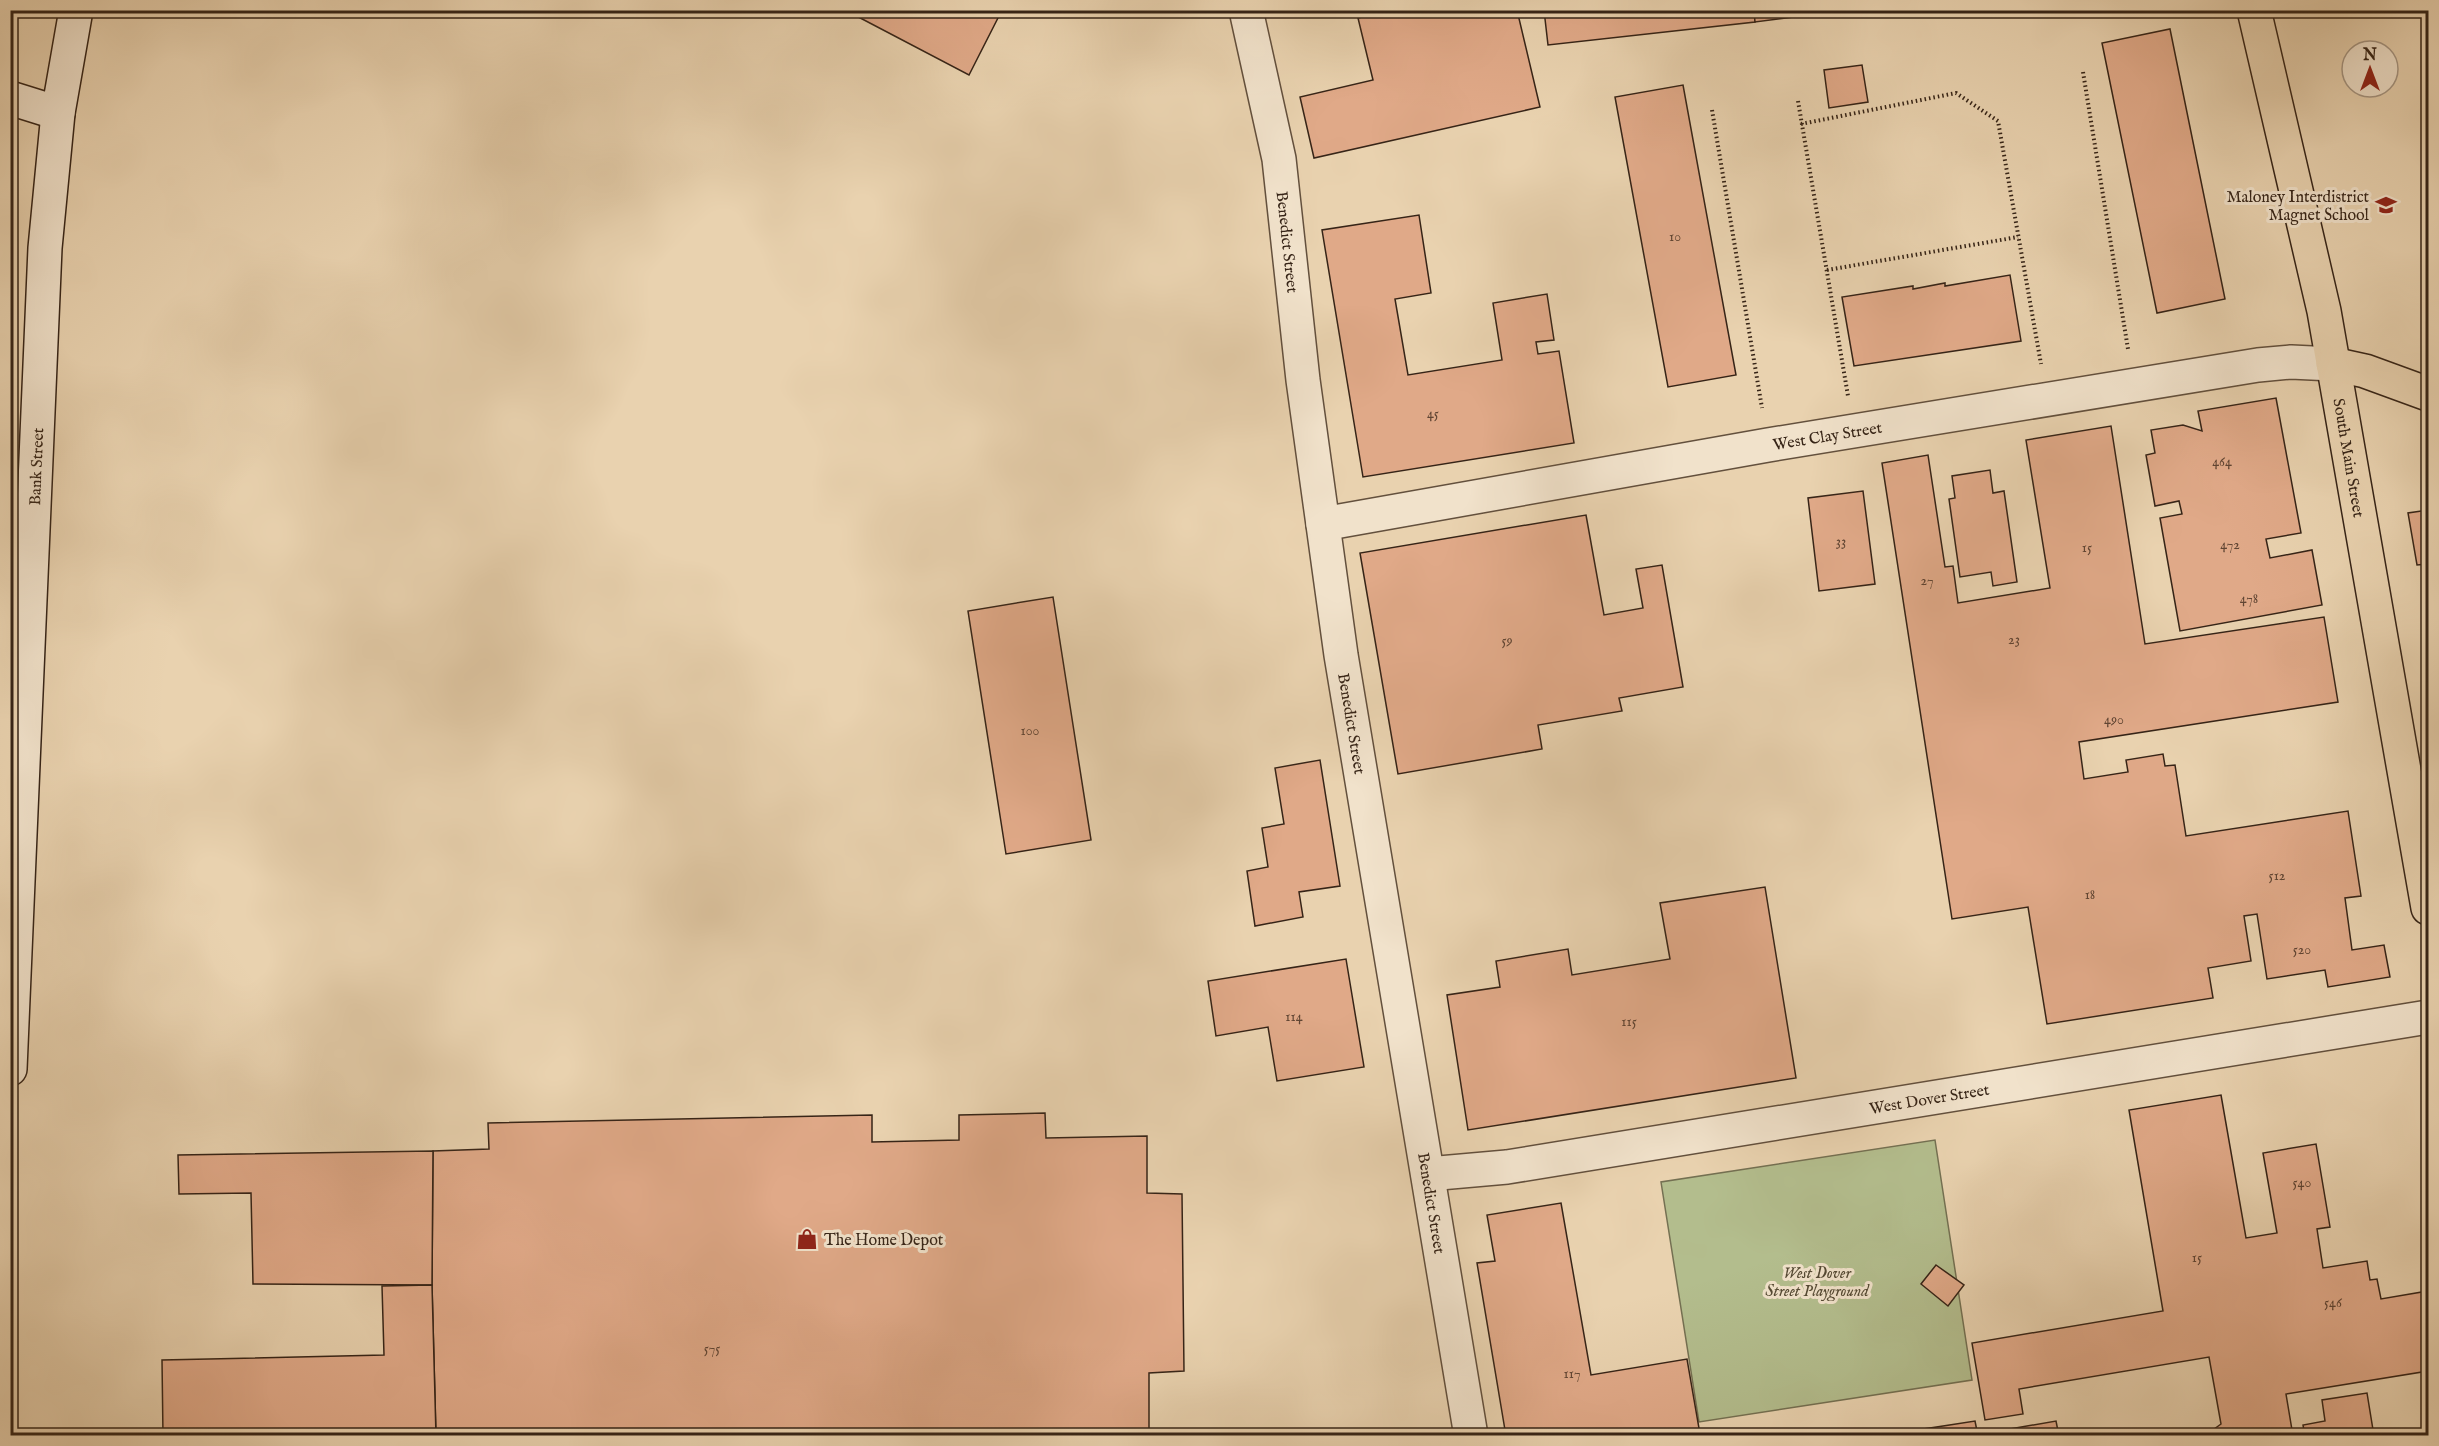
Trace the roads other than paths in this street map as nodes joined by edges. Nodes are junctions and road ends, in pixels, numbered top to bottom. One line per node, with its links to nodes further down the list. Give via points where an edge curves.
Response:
1 (76, 10): 5 (street, Bank Street)
2 (1246, 10): 8 (street, Benedict Street, via 1279,159)
3 (2254, 10): 6 (main road, South Main Street)
4 (10, 98): 5 (street)
5 (58, 114): 11 (street, Bank Street, via 45,248)
6 (2333, 364): 7 (main road, via 2365,370); 8 (street, West Clay Street, via 2258,365 1768,445); 9 (main road, South Main Street)
7 (2428, 394)
8 (1323, 524): 12 (street, Benedict Street, via 1341,655)
9 (2428, 908)
10 (2428, 1017): 12 (street, West Dover Street, via 1507,1167)
11 (10, 1069)
12 (1428, 1174): 13 (street, Benedict Street)
13 (1471, 1436)

